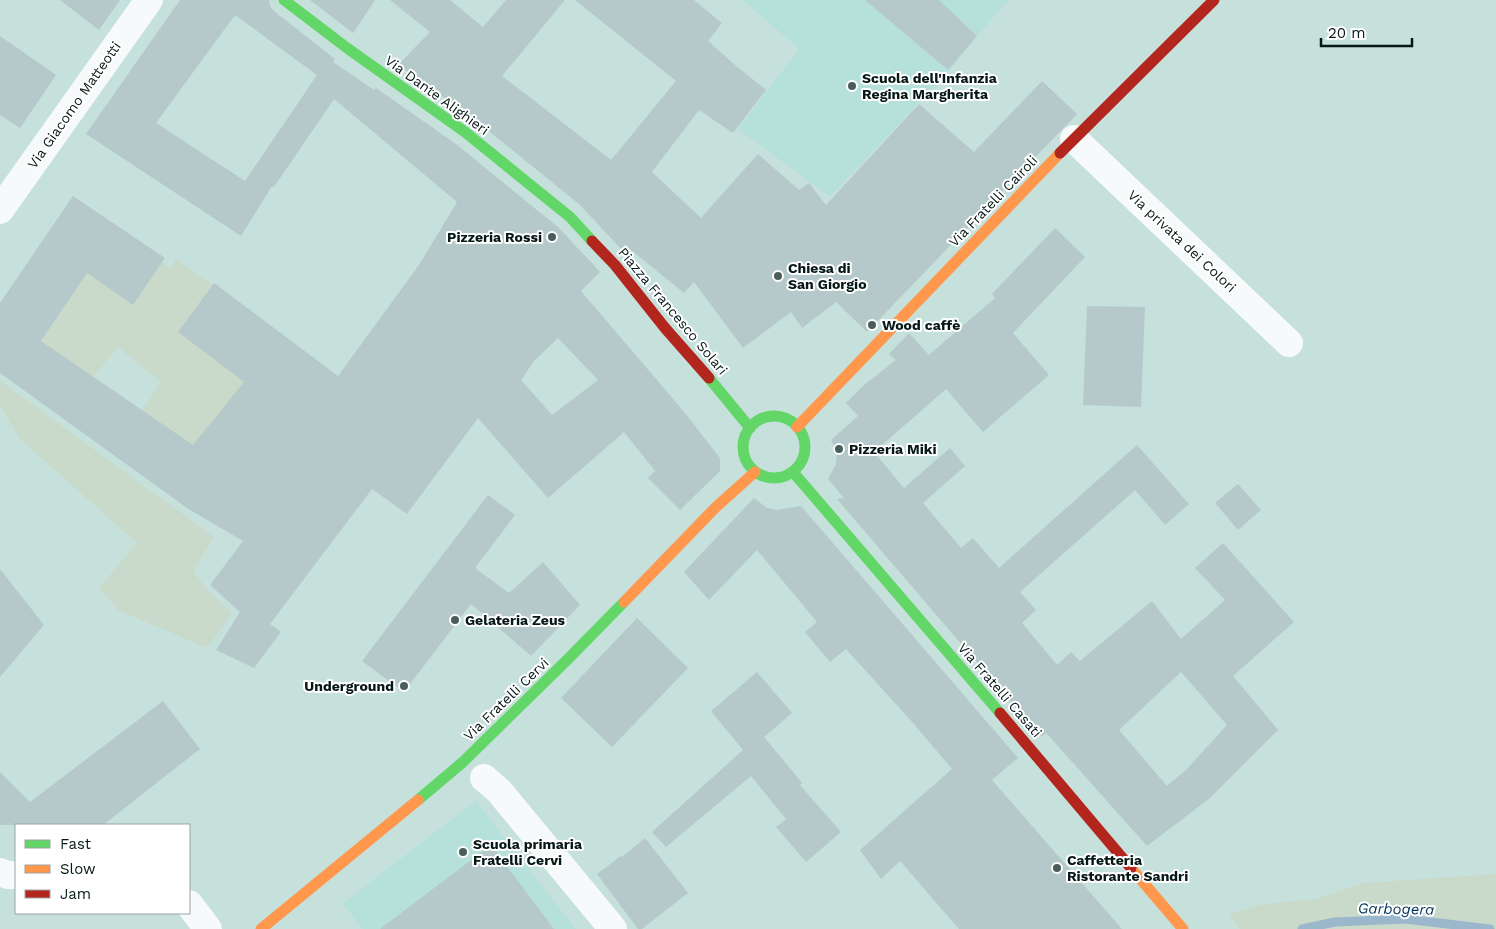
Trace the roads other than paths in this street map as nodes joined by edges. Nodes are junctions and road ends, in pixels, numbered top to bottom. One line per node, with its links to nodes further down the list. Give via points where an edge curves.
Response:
1 (149, 0): 5 (street, Via Giacomo Matteotti)
2 (284, 0): 6 (street, Via Dante Alighieri, via 464,132)
3 (1214, 0): 4 (street, Via Fratelli Cairoli)
4 (1074, 140): 7 (street, Via privata dei Colori); 8 (street, Via Fratelli Cairoli)
5 (0, 210)
6 (570, 217): 9 (street, Piazza Francesco Solari, via 615,265)
7 (1289, 343)
8 (797, 426): 9 (street, via 780,417 771,417); 11 (street, via 805,445 799,465)
9 (750, 428): 10 (street, via 743,448 744,457)
10 (754, 472): 11 (street, via 773,479); 17 (street, Via Fratelli Cervi, via 464,762)
11 (792, 472): 19 (street, Via Fratelli Casati)
12 (484, 778): 18 (street, via 499,791)
13 (0, 872): 14 (street)
14 (15, 875)
15 (190, 905): 16 (street)
16 (208, 929)
17 (262, 929)
18 (613, 929)
19 (1183, 929)

